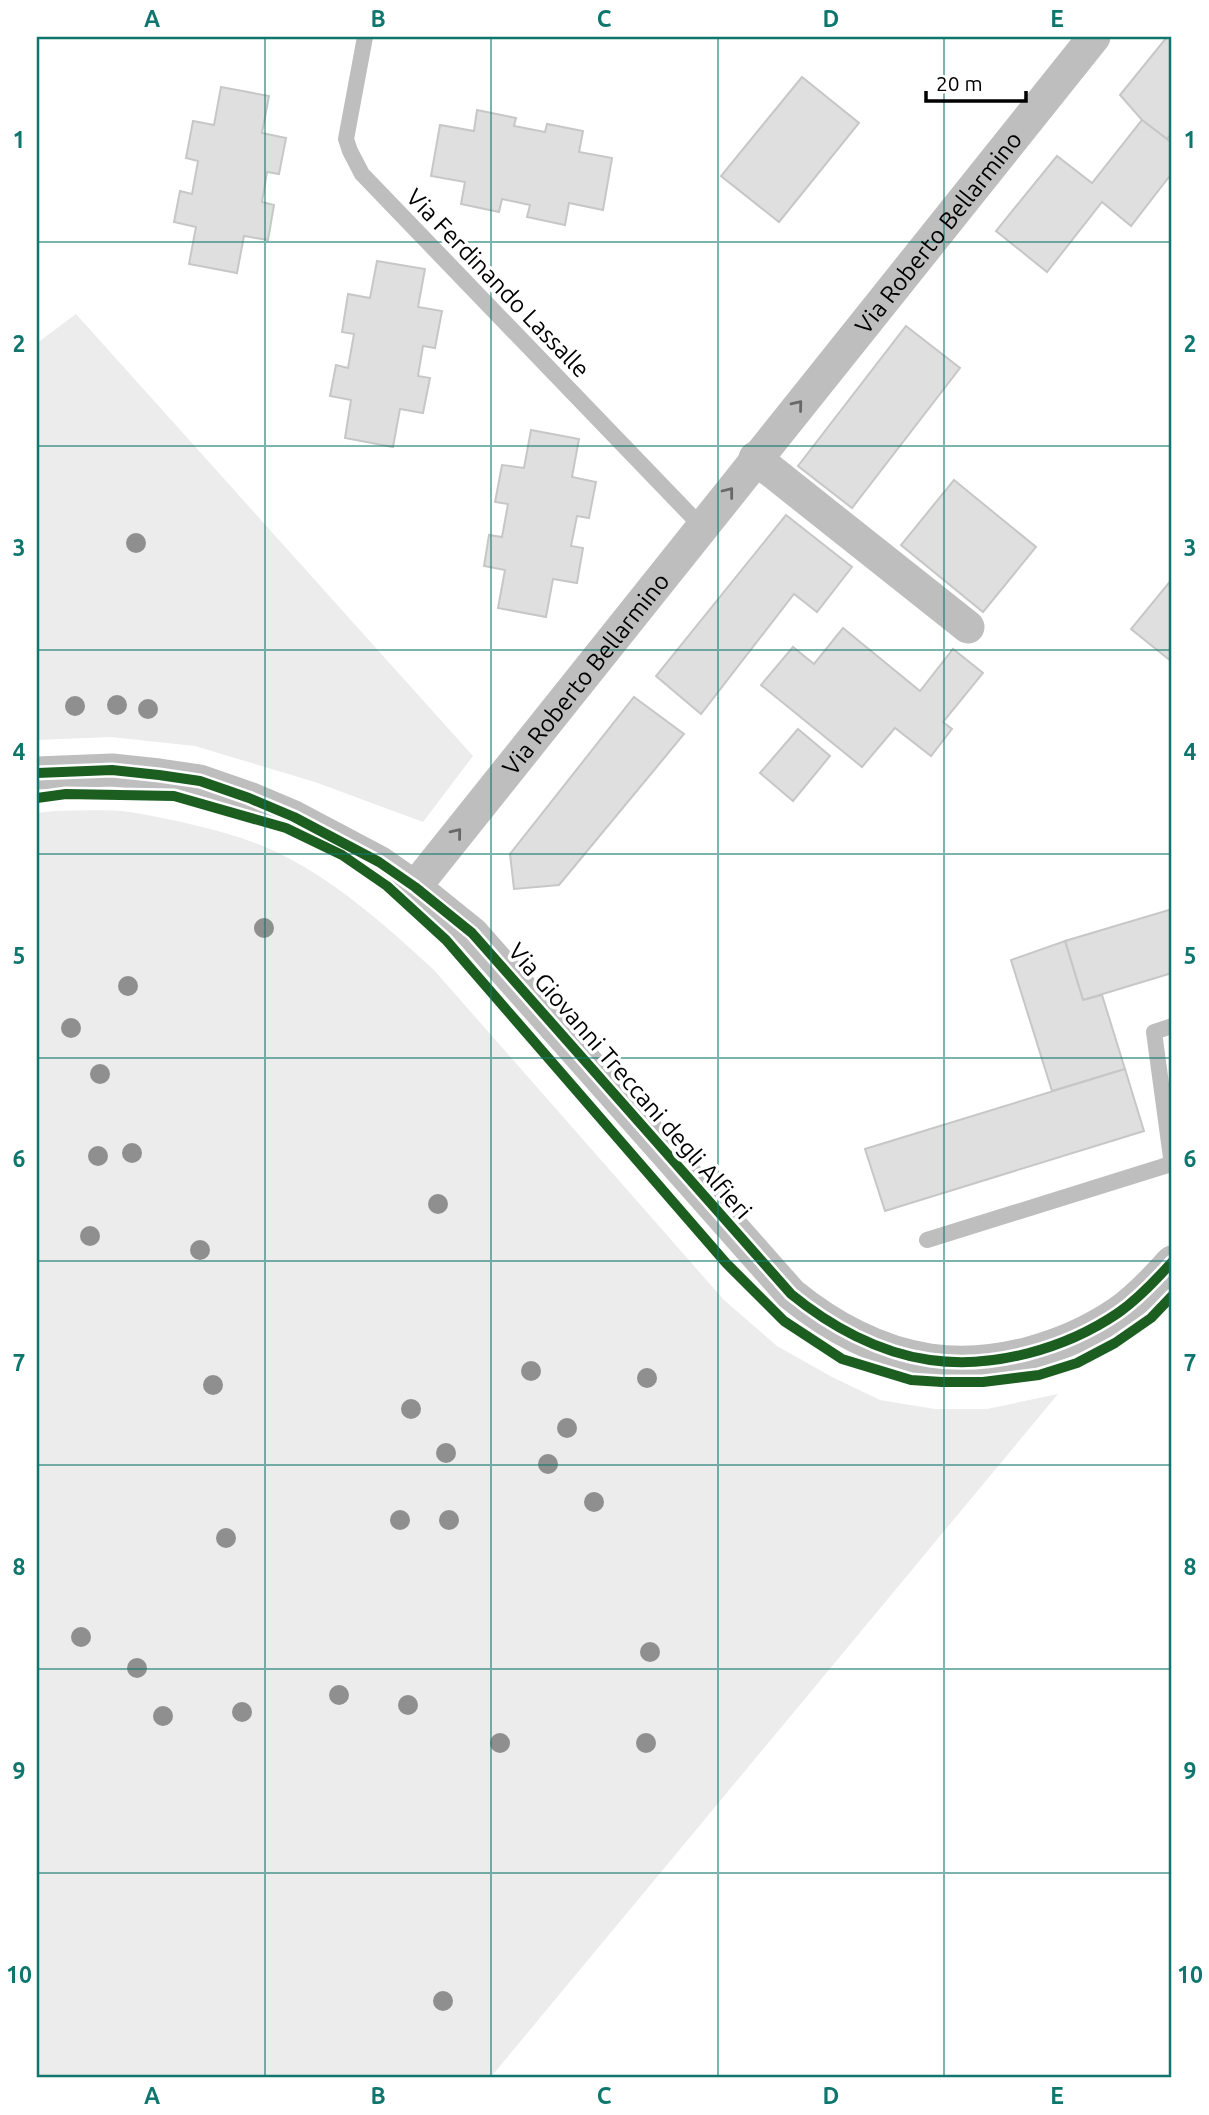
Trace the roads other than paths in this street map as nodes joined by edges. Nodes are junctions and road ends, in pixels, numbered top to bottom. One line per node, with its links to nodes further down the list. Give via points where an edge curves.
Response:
1 (365, 37): 4 (lane, Via Ferdinando Lassalle, via 346,139 362,174)
2 (1094, 37): 3 (street, Via Roberto Bellarmino, one-way to 2)
3 (755, 458): 4 (street, Via Roberto Bellarmino, one-way to 3); 5 (street)
4 (702, 527): 7 (street, Via Roberto Bellarmino, one-way to 4)
5 (968, 627)
6 (37, 772): 7 (street, Via Giovanni Treccani degli Alfieri, via 112,770 201,781 294,817 379,862)
7 (415, 887): 11 (street, Via Giovanni Treccani degli Alfieri, via 472,933 774,1277 807,1307 842,1329 929,1360 964,1362 1015,1356 1063,1342 1106,1320)
8 (1172, 1026): 9 (lane, via 1154,1032)
9 (1172, 1165): 10 (lane)
10 (927, 1240)
11 (1172, 1262)

